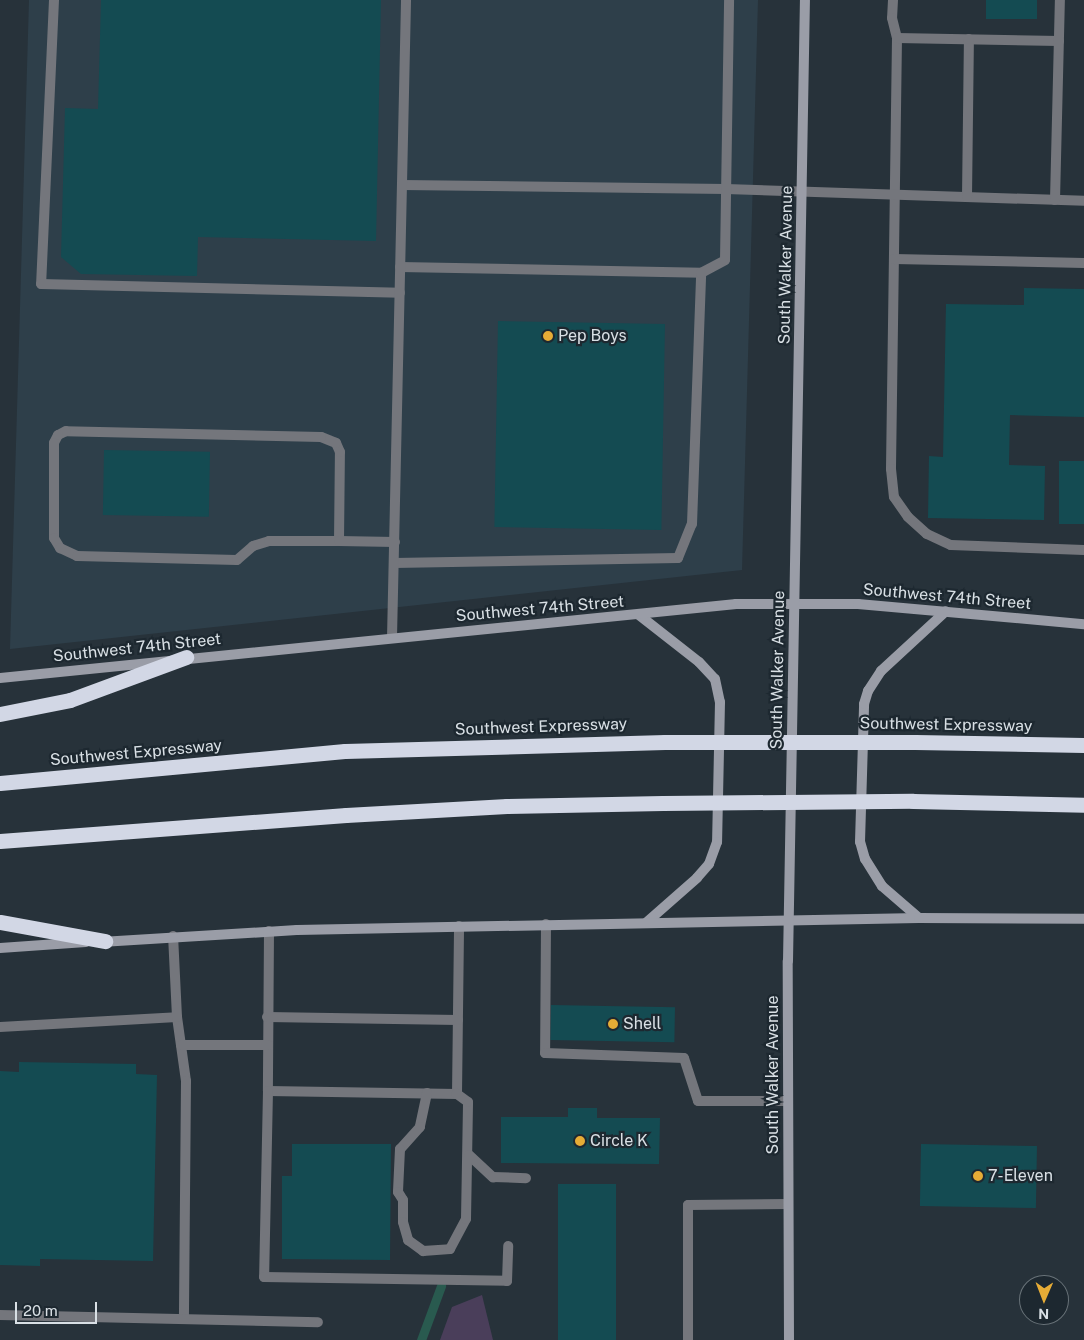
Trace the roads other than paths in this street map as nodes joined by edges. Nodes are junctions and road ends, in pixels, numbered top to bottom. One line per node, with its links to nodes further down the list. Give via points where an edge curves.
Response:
1 (54, 0): 21 (lane, via 40,284)
2 (406, 0): 10 (lane)
3 (729, 0): 11 (lane)
4 (805, 0): 12 (main road, South Walker Avenue)
5 (894, 0): 7 (lane, via 892,18)
6 (1060, 0): 9 (lane)
7 (897, 38): 8 (lane); 13 (lane)
8 (969, 39): 9 (lane); 14 (lane)
9 (1059, 40): 15 (lane)
10 (402, 186): 11 (lane); 19 (lane)
11 (726, 189): 12 (lane); 20 (lane, via 725,260)
12 (802, 193): 13 (lane); 26 (main road, South Walker Avenue)
13 (895, 196): 14 (lane); 17 (lane)
14 (967, 197): 15 (lane)
15 (1055, 200): 16 (lane)
16 (1084, 201)
17 (894, 259): 18 (lane); 24 (lane, via 891,470 894,497 908,517 927,534 951,545)
18 (1084, 262)
19 (400, 267): 20 (lane); 21 (lane)
20 (701, 273): 25 (lane, via 692,524 678,558)
21 (400, 293): 23 (lane)
22 (339, 542): 22 (lane, via 269,541 253,546 237,560 77,556 60,548 54,538 54,443 58,435 66,431 321,437 336,443 340,452); 23 (lane)
23 (394, 542): 25 (lane)
24 (1084, 550)
25 (394, 563): 30 (lane)
26 (793, 602): 27 (main road, Southwest 74th Street); 28 (main road, Southwest 74th Street); 40 (main road, South Walker Avenue)
27 (946, 611): 29 (main road, Southwest 74th Street); 38 (main road, via 881,671 864,704 860,842 882,886)
28 (639, 615): 30 (main road, Southwest 74th Street); 42 (main road, via 699,662 715,679 720,702 717,842 709,864 697,878)
29 (1084, 624)
30 (392, 638): 31 (main road, Southwest 74th Street)
31 (186, 657): 32 (main road, Southwest 74th Street); 33 (highway, via 70,700)
32 (0, 678)
33 (0, 714)
34 (1084, 745): 35 (highway, Southwest Expressway, bridge, via 665,742 345,751)
35 (0, 783)
36 (1084, 804): 37 (highway, bridge, via 913,801 507,806)
37 (0, 841)
38 (919, 918): 39 (main road); 40 (main road)
39 (1084, 919)
40 (789, 920): 42 (main road); 58 (main road, South Walker Avenue)
41 (0, 922): 47 (highway)
42 (647, 922): 43 (main road)
43 (546, 924): 44 (main road); 58 (lane, via 545,1053 684,1058 698,1101)
44 (459, 926): 45 (main road); 51 (lane)
45 (269, 931): 46 (main road); 50 (lane)
46 (173, 936): 47 (main road); 49 (lane)
47 (105, 941): 48 (main road)
48 (0, 948)
49 (177, 1016): 52 (lane); 53 (lane)
50 (267, 1017): 51 (lane); 54 (lane)
51 (458, 1020): 57 (lane)
52 (0, 1027)
53 (181, 1045): 54 (lane); 64 (lane, via 186,1082)
54 (268, 1045): 55 (lane)
55 (268, 1091): 56 (lane); 62 (lane, via 264,1277 507,1281)
56 (427, 1093): 57 (lane); 59 (lane, via 420,1127 400,1149 398,1192 403,1200 403,1222 408,1240 423,1251 450,1249 466,1219)
57 (457, 1094): 59 (lane, via 468,1102)
58 (787, 1101): 61 (main road, South Walker Avenue)
59 (469, 1155): 60 (lane, via 493,1177)
60 (526, 1178)
61 (788, 1204): 66 (lane, via 688,1205); 67 (main road, South Walker Avenue)
62 (508, 1246)
63 (0, 1315): 64 (lane)
64 (184, 1320): 65 (lane)
65 (318, 1322)
66 (688, 1340)
67 (789, 1340)

